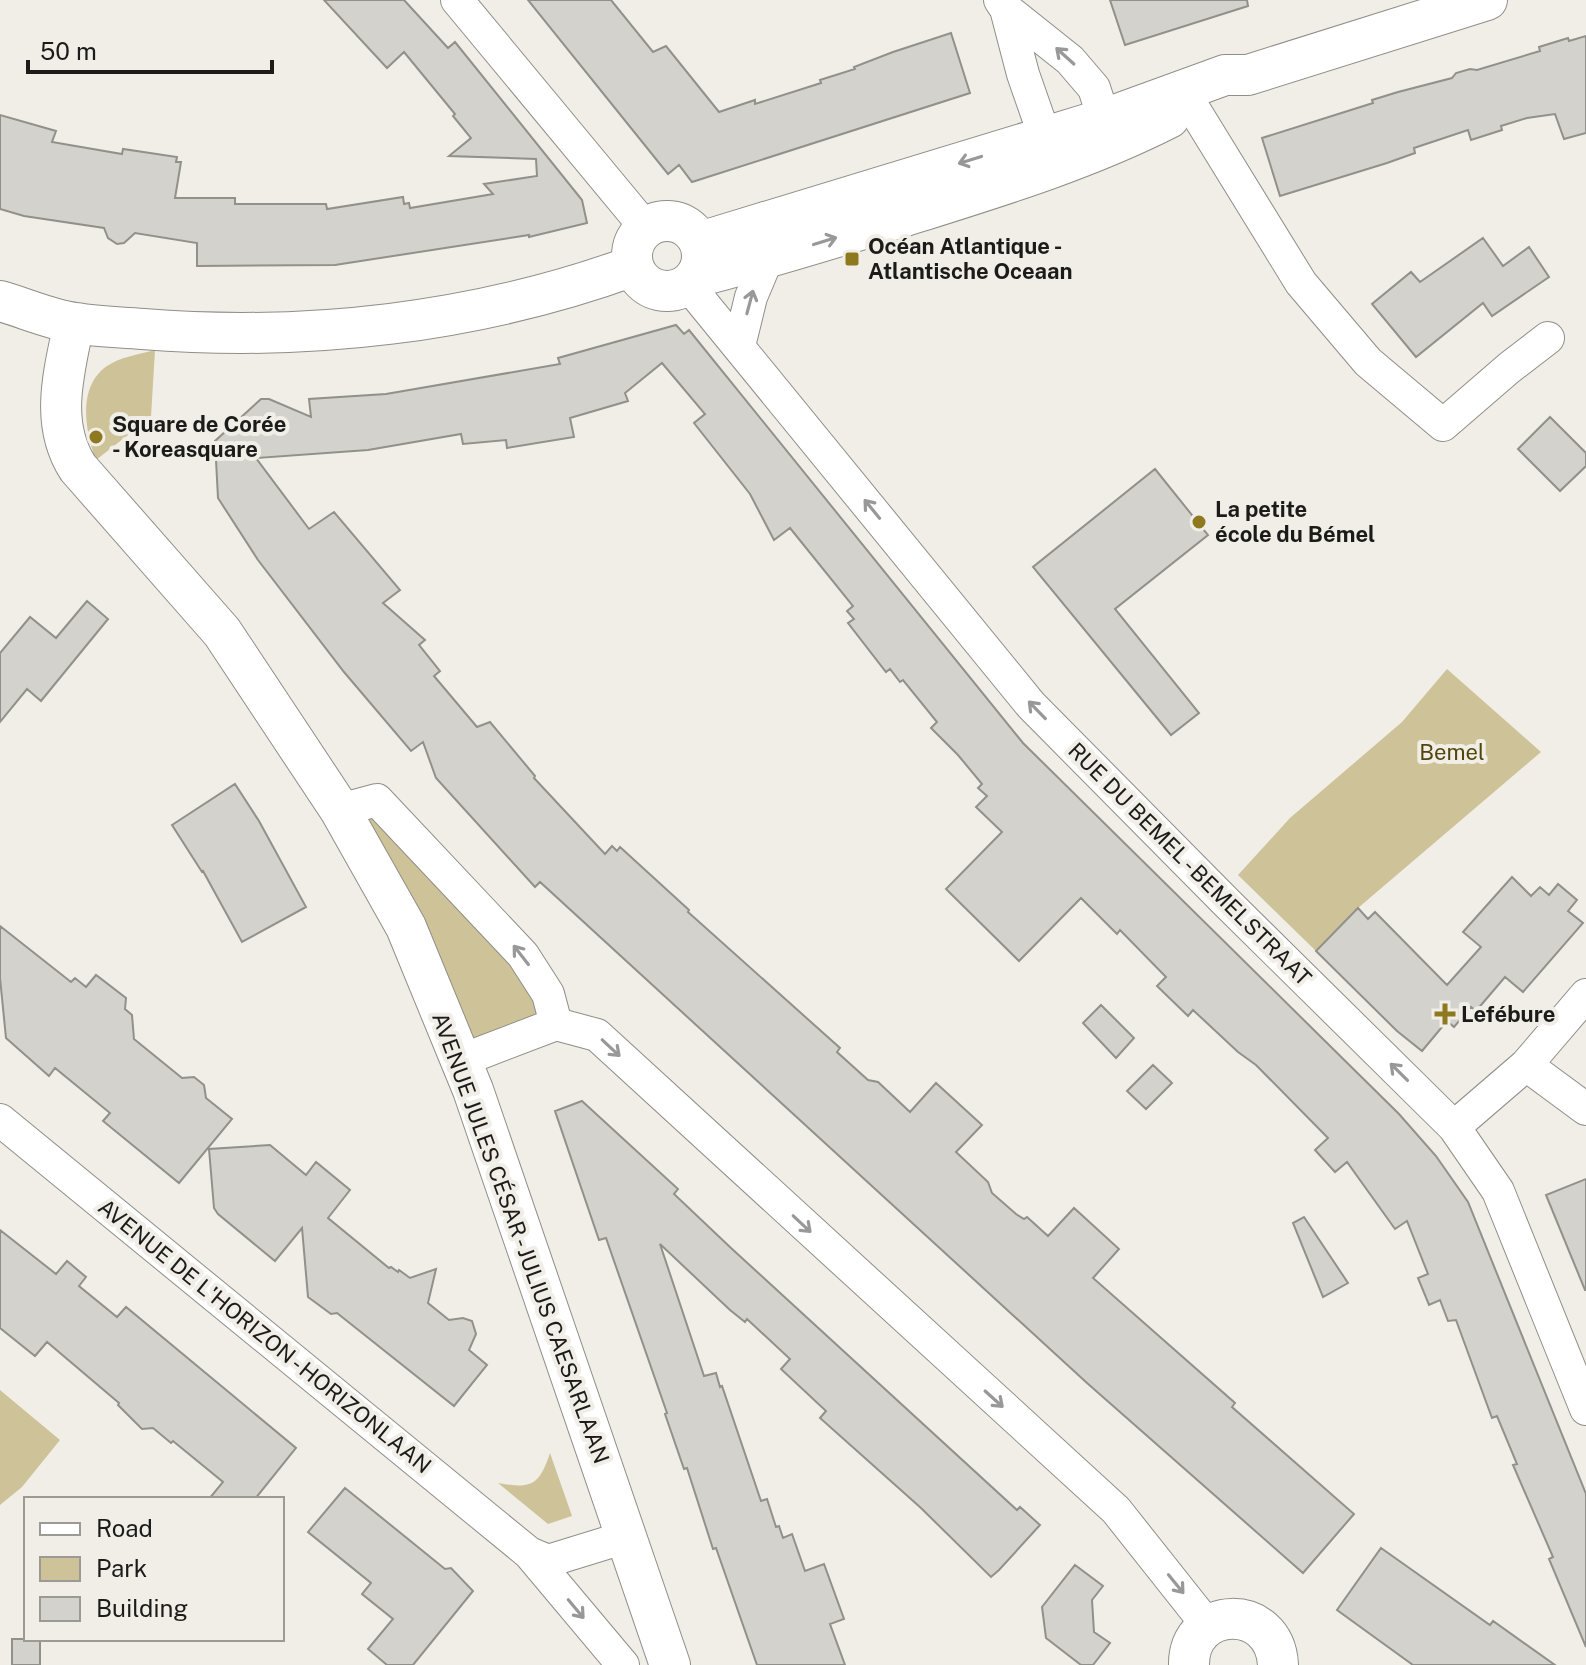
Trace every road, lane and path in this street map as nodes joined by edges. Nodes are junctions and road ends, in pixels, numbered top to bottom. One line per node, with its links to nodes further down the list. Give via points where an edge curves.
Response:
1 (457, 0): 9 (street)
2 (1487, 0): 4 (street)
3 (1003, 4): 6 (street, one-way to 3, via 1094,88 1070,60); 7 (street)
4 (1248, 75): 5 (street, via 1231,89); 6 (street, via 1225,75)
5 (1192, 106): 8 (street); 15 (street, via 1301,283 1368,362 1443,425)
6 (1104, 119): 7 (street); 8 (street)
7 (1045, 137): 8 (street); 12 (street, one-way to 12)
8 (1083, 158): 10 (street, one-way to 8)
9 (646, 228): 11 (street, via 634,245); 12 (street, via 670,221 693,232)
10 (767, 259): 12 (street); 16 (street, one-way to 10)
11 (633, 266): 12 (street, via 650,287 663,292 676,291); 14 (street, via 503,304 349,328 234,333)
12 (695, 268): 16 (street, RUE DU BEMEL - BEMELSTRAAT)
13 (0, 301): 14 (street)
14 (74, 323): 17 (street, AVENUE JULES CÉSAR - JULIUS CAESARLAAN, via 60,423 66,450 222,632)
15 (1548, 338)
16 (739, 346): 24 (street, RUE DU BEMEL - BEMELSTRAAT, one-way to 16, via 1031,705)
17 (340, 810): 19 (street, one-way to 17, via 548,994 523,955 377,800); 20 (street, AVENUE JULES CÉSAR - JULIUS CAESARLAAN, via 406,927)
18 (1586, 995): 21 (street)
19 (556, 1024): 20 (street); 28 (street, one-way to 28, via 597,1035 1116,1510)
20 (462, 1060): 26 (street, AVENUE JULES CÉSAR - JULIUS CAESARLAAN)
21 (1526, 1065): 22 (street); 24 (street)
22 (1586, 1109)
23 (0, 1120): 27 (street, AVENUE DE L'HORIZON - HORIZONLAAN)
24 (1454, 1127): 25 (street, RUE DU BEMEL - BEMELSTRAAT, via 1498,1191)
25 (1586, 1409)
26 (626, 1537): 27 (street, via 548,1561); 29 (street, AVENUE JULES CÉSAR - JULIUS CAESARLAAN)
27 (529, 1553): 30 (street, AVENUE DE L'HORIZON - HORIZONLAAN, one-way to 30)
28 (1208, 1626): 31 (street, via 1191,1648); 32 (street, via 1236,1618 1250,1621 1273,1640)
29 (668, 1664)
30 (623, 1665)
31 (1189, 1665)
32 (1278, 1665)

